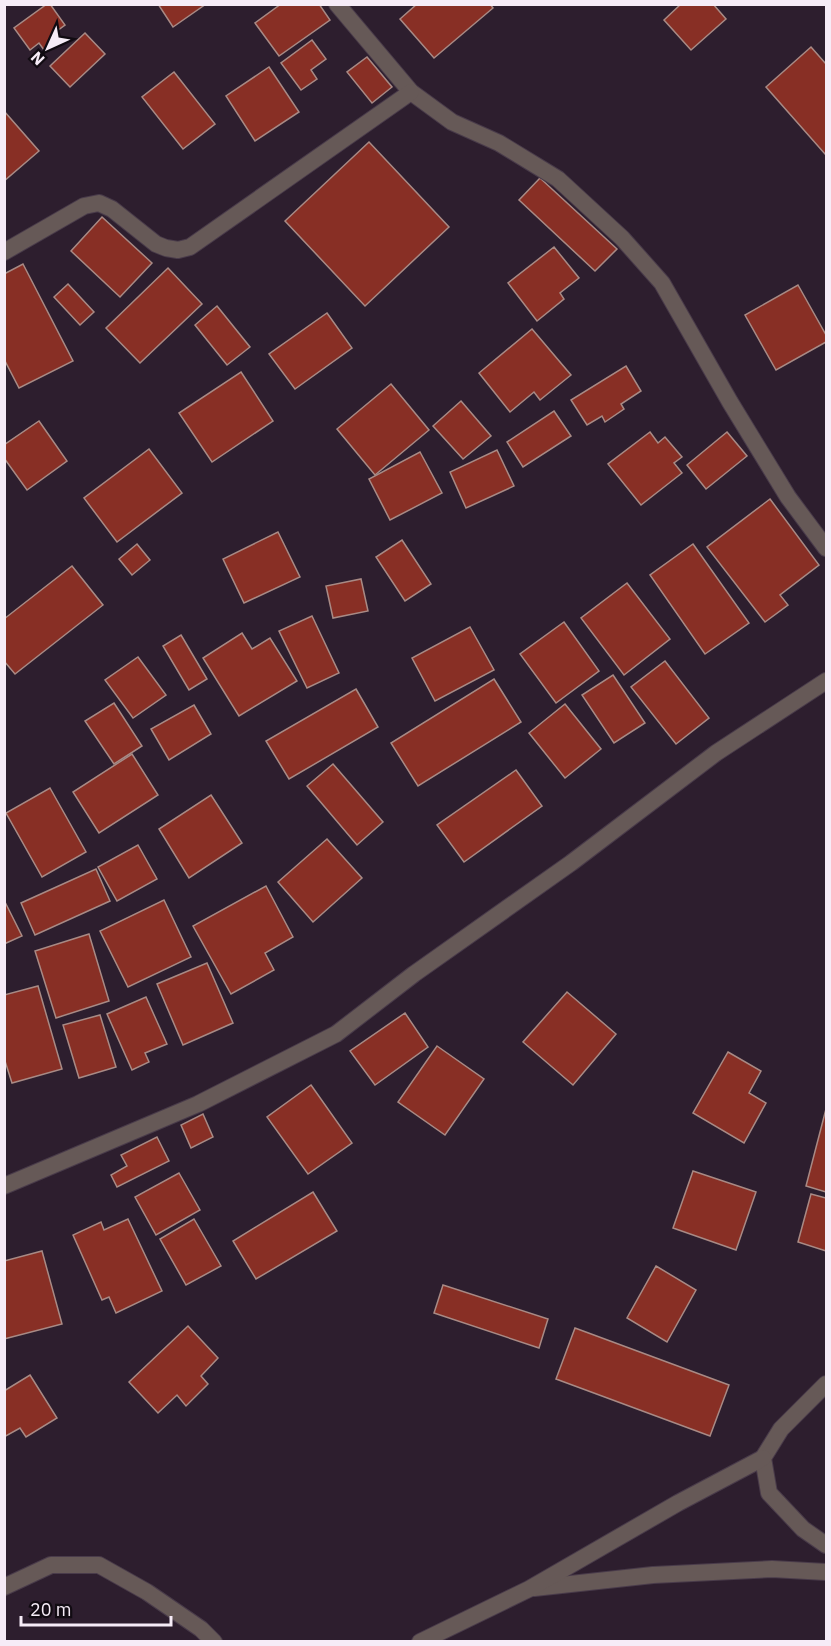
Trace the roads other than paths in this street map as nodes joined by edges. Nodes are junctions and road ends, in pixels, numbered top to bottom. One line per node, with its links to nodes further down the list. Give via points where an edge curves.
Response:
1 (338, 4): 2 (street)
2 (411, 92): 3 (street, via 190,247 178,250 156,244 99,203 84,206); 4 (street, via 452,122 499,143 558,179 622,238 662,283 788,497)
3 (4, 252)
4 (826, 548)
5 (826, 681): 6 (street, via 716,753 336,1034 198,1104)
6 (4, 1186)
7 (826, 1384): 8 (street, via 781,1429)
8 (763, 1458): 9 (street, via 769,1493 803,1529); 12 (street)
9 (826, 1545)
10 (826, 1572): 12 (street, via 772,1569 652,1575)
11 (4, 1587): 13 (street, via 51,1565 99,1565 147,1592)
12 (529, 1589): 14 (street)
13 (214, 1641)
14 (420, 1641)

